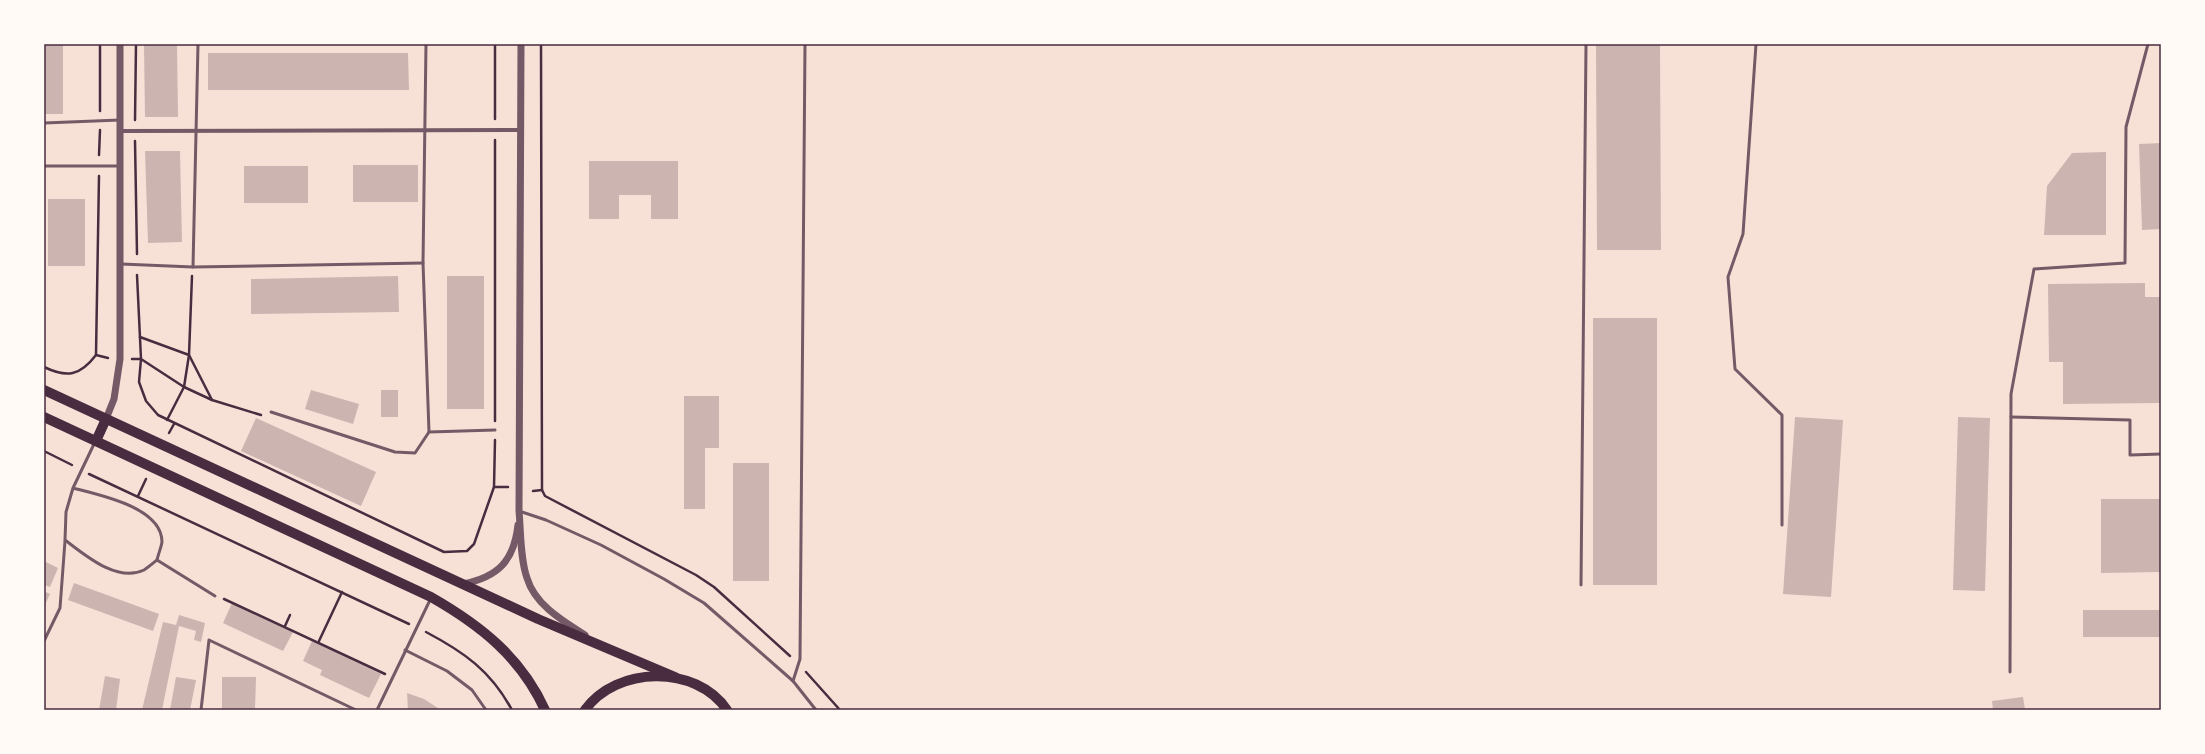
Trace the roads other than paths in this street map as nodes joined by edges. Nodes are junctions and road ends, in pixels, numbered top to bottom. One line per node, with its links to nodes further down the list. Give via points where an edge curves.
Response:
1 (120, 44): 9 (street)
2 (198, 44): 14 (lane)
3 (426, 44): 11 (lane)
4 (521, 44): 12 (street)
5 (805, 44): 43 (lane, via 799,664)
6 (1586, 44): 35 (lane)
7 (1756, 44): 31 (lane, via 1742,234 1728,277 1735,369 1782,415)
8 (2148, 44): 23 (lane, via 2126,127 2125,263 2034,268 2011,394)
9 (120, 120): 10 (lane); 13 (street)
10 (44, 123)
11 (425, 130): 12 (street); 14 (street); 17 (lane)
12 (521, 130): 30 (street)
13 (120, 131): 14 (street); 16 (street)
14 (197, 131): 19 (lane)
15 (44, 166): 16 (lane)
16 (120, 166): 18 (street)
17 (423, 263): 19 (lane); 26 (lane)
18 (120, 264): 19 (lane); 24 (street, via 120,359 114,399)
19 (192, 267)
20 (44, 390): 24 (main road)
21 (271, 412): 26 (lane, via 395,452 415,453)
22 (44, 417): 27 (main road)
23 (2011, 417): 28 (lane, via 2130,420 2130,455); 41 (lane)
24 (106, 419): 27 (main road); 34 (main road)
25 (495, 430): 26 (lane)
26 (429, 432)
27 (96, 441): 29 (lane); 37 (main road)
28 (2161, 454)
29 (73, 488): 32 (lane, via 66,512); 33 (lane, via 115,499 144,513 158,528 162,542)
30 (519, 511): 34 (street, via 514,545 505,562 491,575); 39 (street, via 524,570 530,587 555,615); 43 (lane, via 546,520 601,545 698,599)
31 (1782, 525)
32 (65, 540): 33 (lane, via 100,566 126,572 143,570); 38 (lane, via 60,608)
33 (157, 560): 36 (lane)
34 (463, 584): 39 (main road)
35 (1581, 585)
36 (215, 596)
37 (431, 597): 40 (lane); 48 (main road, via 466,617 495,641 530,682)
38 (44, 641)
39 (596, 642): 42 (main road)
40 (405, 650): 46 (lane); 47 (lane, via 447,671 472,690)
41 (2010, 672)
42 (675, 677): 49 (main road, via 647,676 626,680 608,689); 50 (main road, via 712,695)
43 (794, 680): 51 (lane)
44 (201, 710): 45 (lane, via 208,640)
45 (356, 710)
46 (377, 710)
47 (486, 710)
48 (545, 710)
49 (585, 710)
50 (727, 710)
51 (816, 710)

